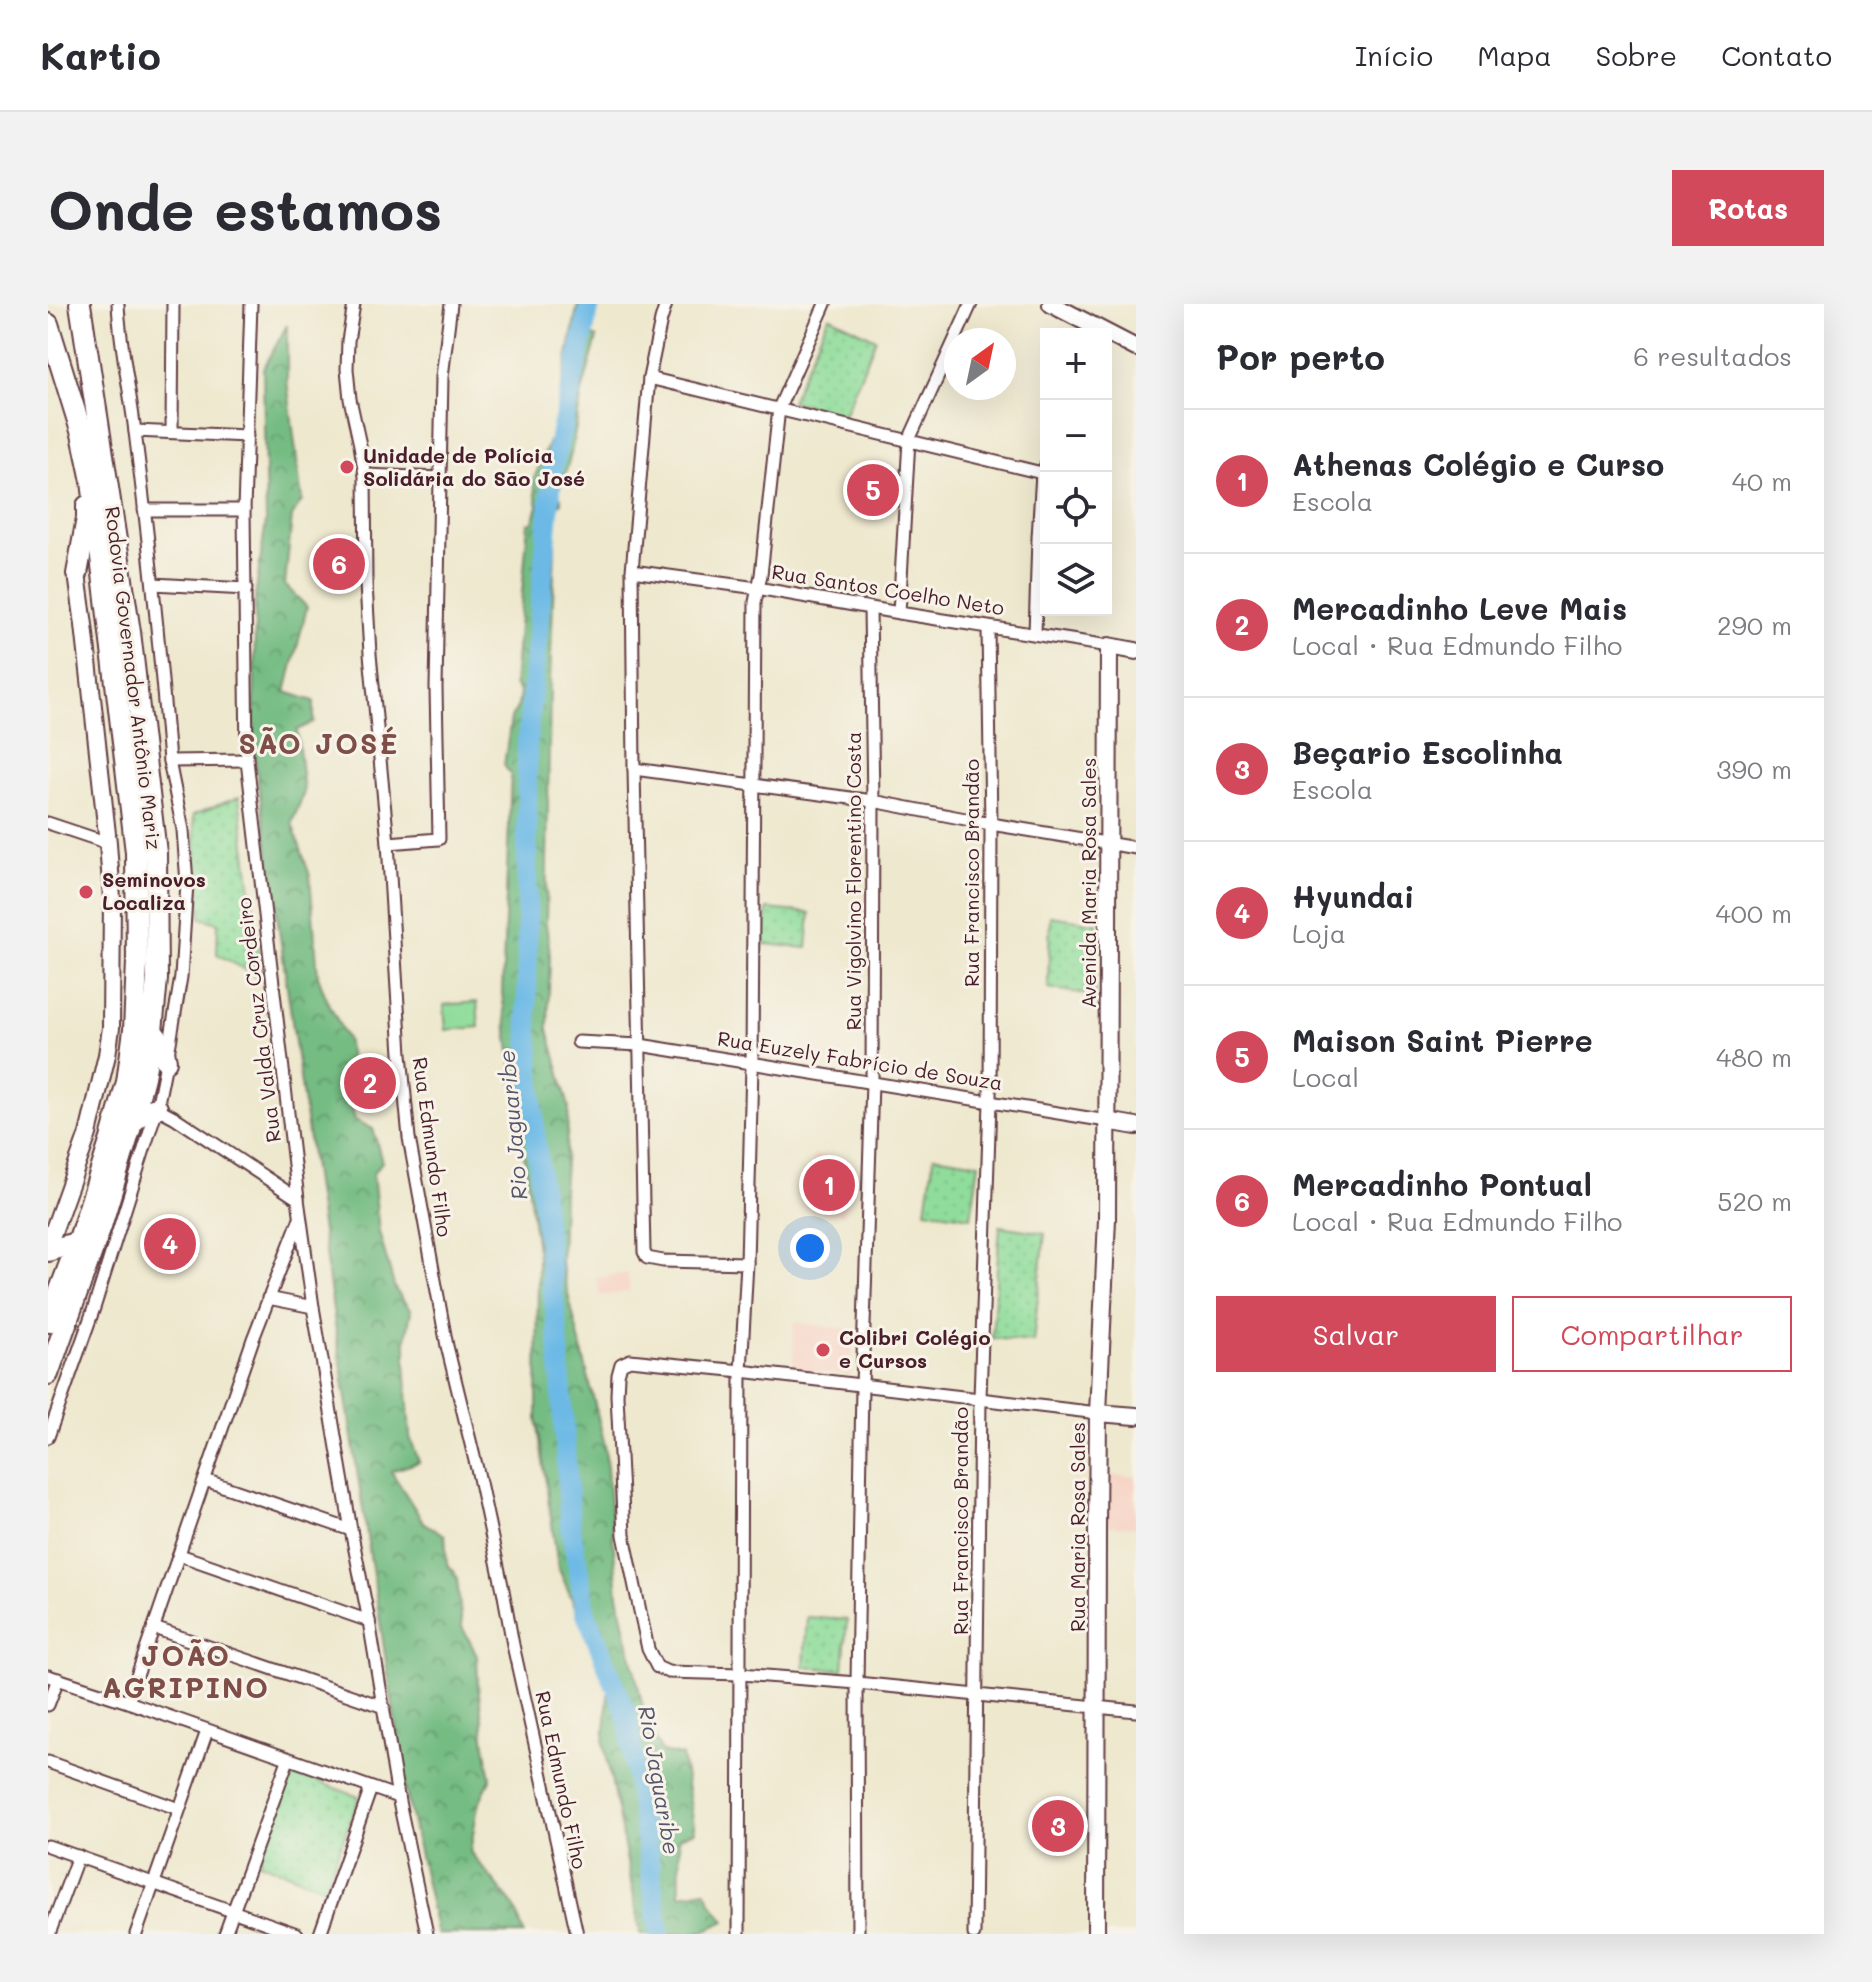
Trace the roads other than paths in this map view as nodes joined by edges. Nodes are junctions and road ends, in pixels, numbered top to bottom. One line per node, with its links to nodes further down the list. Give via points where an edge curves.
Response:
1 (80, 304): 50 (highway, Rodovia Governador Antônio Mariz, via 130,632 156,853)
2 (118, 304): 17 (street)
3 (173, 304): 18 (street)
4 (251, 304): 20 (street, Rua Valda Cruz Cordeiro)
5 (354, 304): 24 (street, Rua Edmundo Filho, via 347,369)
6 (451, 304): 25 (street, via 442,377)
7 (666, 304): 15 (street)
8 (825, 304): 16 (street)
9 (971, 304): 21 (street)
10 (1060, 306): 12 (main road)
11 (48, 324): 19 (highway, Rodovia Governador Antônio Mariz)
12 (1094, 328)
13 (1112, 339): 14 (main road)
14 (1136, 348)
15 (649, 378): 16 (street); 28 (street)
16 (779, 408): 21 (street); 31 (street)
17 (135, 431): 18 (street); 26 (street)
18 (172, 432): 20 (street)
19 (82, 434): 29 (highway, via 87,518); 63 (highway, Rodovia Governador Antônio Mariz, via 136,852 137,962 127,1082)
20 (247, 436): 27 (street, Rua Valda Cruz Cordeiro)
21 (909, 440): 22 (street); 34 (street)
22 (1040, 468)
23 (1044, 472): 36 (street)
24 (365, 475): 25 (street); 47 (street, Rua Edmundo Filho, via 370,654)
25 (441, 478): 47 (street, via 439,839)
26 (144, 510): 27 (street); 30 (street)
27 (244, 510): 32 (street, Rua Valda Cruz Cordeiro)
28 (632, 571): 31 (street, Rua Santos Coelho Neto); 41 (street)
29 (77, 574): 46 (main road)
30 (153, 584): 32 (street); 40 (street)
31 (757, 588): 33 (street, Rua Santos Coelho Neto); 42 (street)
32 (246, 589): 39 (street, Rua Valda Cruz Cordeiro)
33 (870, 608): 34 (street, Rua Santos Coelho Neto); 43 (street, Rua Vigolvino Florentino Costa)
34 (899, 613): 35 (street, Rua Santos Coelho Neto)
35 (988, 628): 36 (street, Rua Santos Coelho Neto); 45 (street, Rua Francisco Brandão)
36 (1035, 634): 37 (street, Rua Santos Coelho Neto)
37 (1109, 646): 38 (main road, Rua Santos Coelho Neto); 48 (main road, Avenida Maria Rosa Sales)
38 (1136, 651)
39 (247, 760): 40 (street); 61 (street, Rua Valda Cruz Cordeiro)
40 (169, 761): 53 (street, via 187,883 181,977)
41 (634, 769): 42 (street); 52 (street)
42 (753, 785): 43 (street); 54 (street)
43 (873, 801): 45 (street); 55 (street, Rua Vigolvino Florentino Costa)
44 (48, 823): 46 (street)
45 (991, 824): 48 (street); 56 (street, Rua Francisco Brandão)
46 (108, 843): 64 (main road, via 113,946 109,1042 88,1134)
47 (388, 843): 106 (street, Rua Edmundo Filho, via 409,1138 447,1346)
48 (1109, 843): 49 (street); 58 (main road, Avenida Maria Rosa Sales)
49 (1136, 848)
50 (152, 1031): 53 (highway, via 163,1045); 59 (highway, Rodovia Governador Antônio Mariz)
51 (578, 1042): 52 (street, Rua Euzely Fabrício de Souza)
52 (640, 1045): 54 (street, Rua Euzely Fabrício de Souza); 65 (street, via 645,1255)
53 (166, 1061): 57 (street)
54 (752, 1065): 55 (street, Rua Euzely Fabrício de Souza); 65 (street)
55 (872, 1083): 56 (street, Rua Euzely Fabrício de Souza); 71 (street, Rua Vigolvino Florentino Costa)
56 (990, 1102): 58 (street, Rua Euzely Fabrício de Souza); 72 (street, Rua Francisco Brandão)
57 (157, 1108): 59 (highway); 61 (street); 75 (street)
58 (1107, 1121): 60 (main road, Rua Euzely Fabrício de Souza); 73 (main road, Rua Maria Rosa Sales)
59 (132, 1123): 70 (highway, Rodovia Governador Antônio Mariz)
60 (1136, 1126)
61 (298, 1199): 62 (street, Rua Valda Cruz Cordeiro)
62 (300, 1217): 66 (street, Rua Valda Cruz Cordeiro); 67 (street)
63 (78, 1242): 64 (highway); 68 (highway, Rodovia Governador Antônio Mariz)
64 (48, 1248)
65 (747, 1263): 69 (street)
66 (268, 1298): 67 (street); 76 (street, Rua Valda Cruz Cordeiro)
67 (313, 1307): 77 (street)
68 (48, 1322)
69 (741, 1371): 71 (street); 81 (street); 81 (street, via 624,1362 617,1395 624,1535 648,1649 662,1670)
70 (48, 1374)
71 (862, 1386): 72 (street); 83 (street, Rua Vigolvino Florentino Costa)
72 (980, 1398): 73 (street); 84 (street, Rua Francisco Brandão)
73 (1098, 1413): 74 (main road); 88 (main road, Rua Maria Rosa Sales)
74 (1136, 1416)
75 (48, 1437)
76 (205, 1480): 77 (street); 78 (street, Rua Valda Cruz Cordeiro)
77 (351, 1530): 79 (street)
78 (180, 1555): 79 (street); 80 (street, Rua Valda Cruz Cordeiro)
79 (369, 1621): 87 (street)
80 (154, 1628): 85 (street, Rua Valda Cruz Cordeiro); 87 (street)
81 (741, 1674): 83 (street); 107 (street)
82 (53, 1678): 85 (street); 86 (street)
83 (857, 1683): 84 (street); 108 (street, Rua Vigolvino Florentino Costa)
84 (978, 1694): 88 (street); 109 (street, Rua Francisco Brandão)
85 (128, 1702): 90 (street)
86 (48, 1705)
87 (384, 1707): 94 (street)
88 (1098, 1707): 89 (street); 110 (main road, Rua Maria Rosa Sales)
89 (1136, 1711)
90 (207, 1731): 91 (street); 95 (street)
91 (288, 1760): 93 (street); 99 (street)
92 (48, 1762): 95 (street)
93 (371, 1788): 94 (street); 104 (street)
94 (398, 1797): 105 (street)
95 (179, 1809): 98 (street)
96 (48, 1846): 97 (street)
97 (78, 1856): 98 (street); 100 (street)
98 (153, 1883): 99 (street); 101 (street)
99 (233, 1911): 102 (street); 103 (street)
100 (49, 1934)
101 (136, 1934)
102 (225, 1934)
103 (297, 1934)
104 (320, 1934)
105 (427, 1934)
106 (577, 1934)
107 (739, 1934)
108 (858, 1934)
109 (974, 1934)
110 (1096, 1934)

